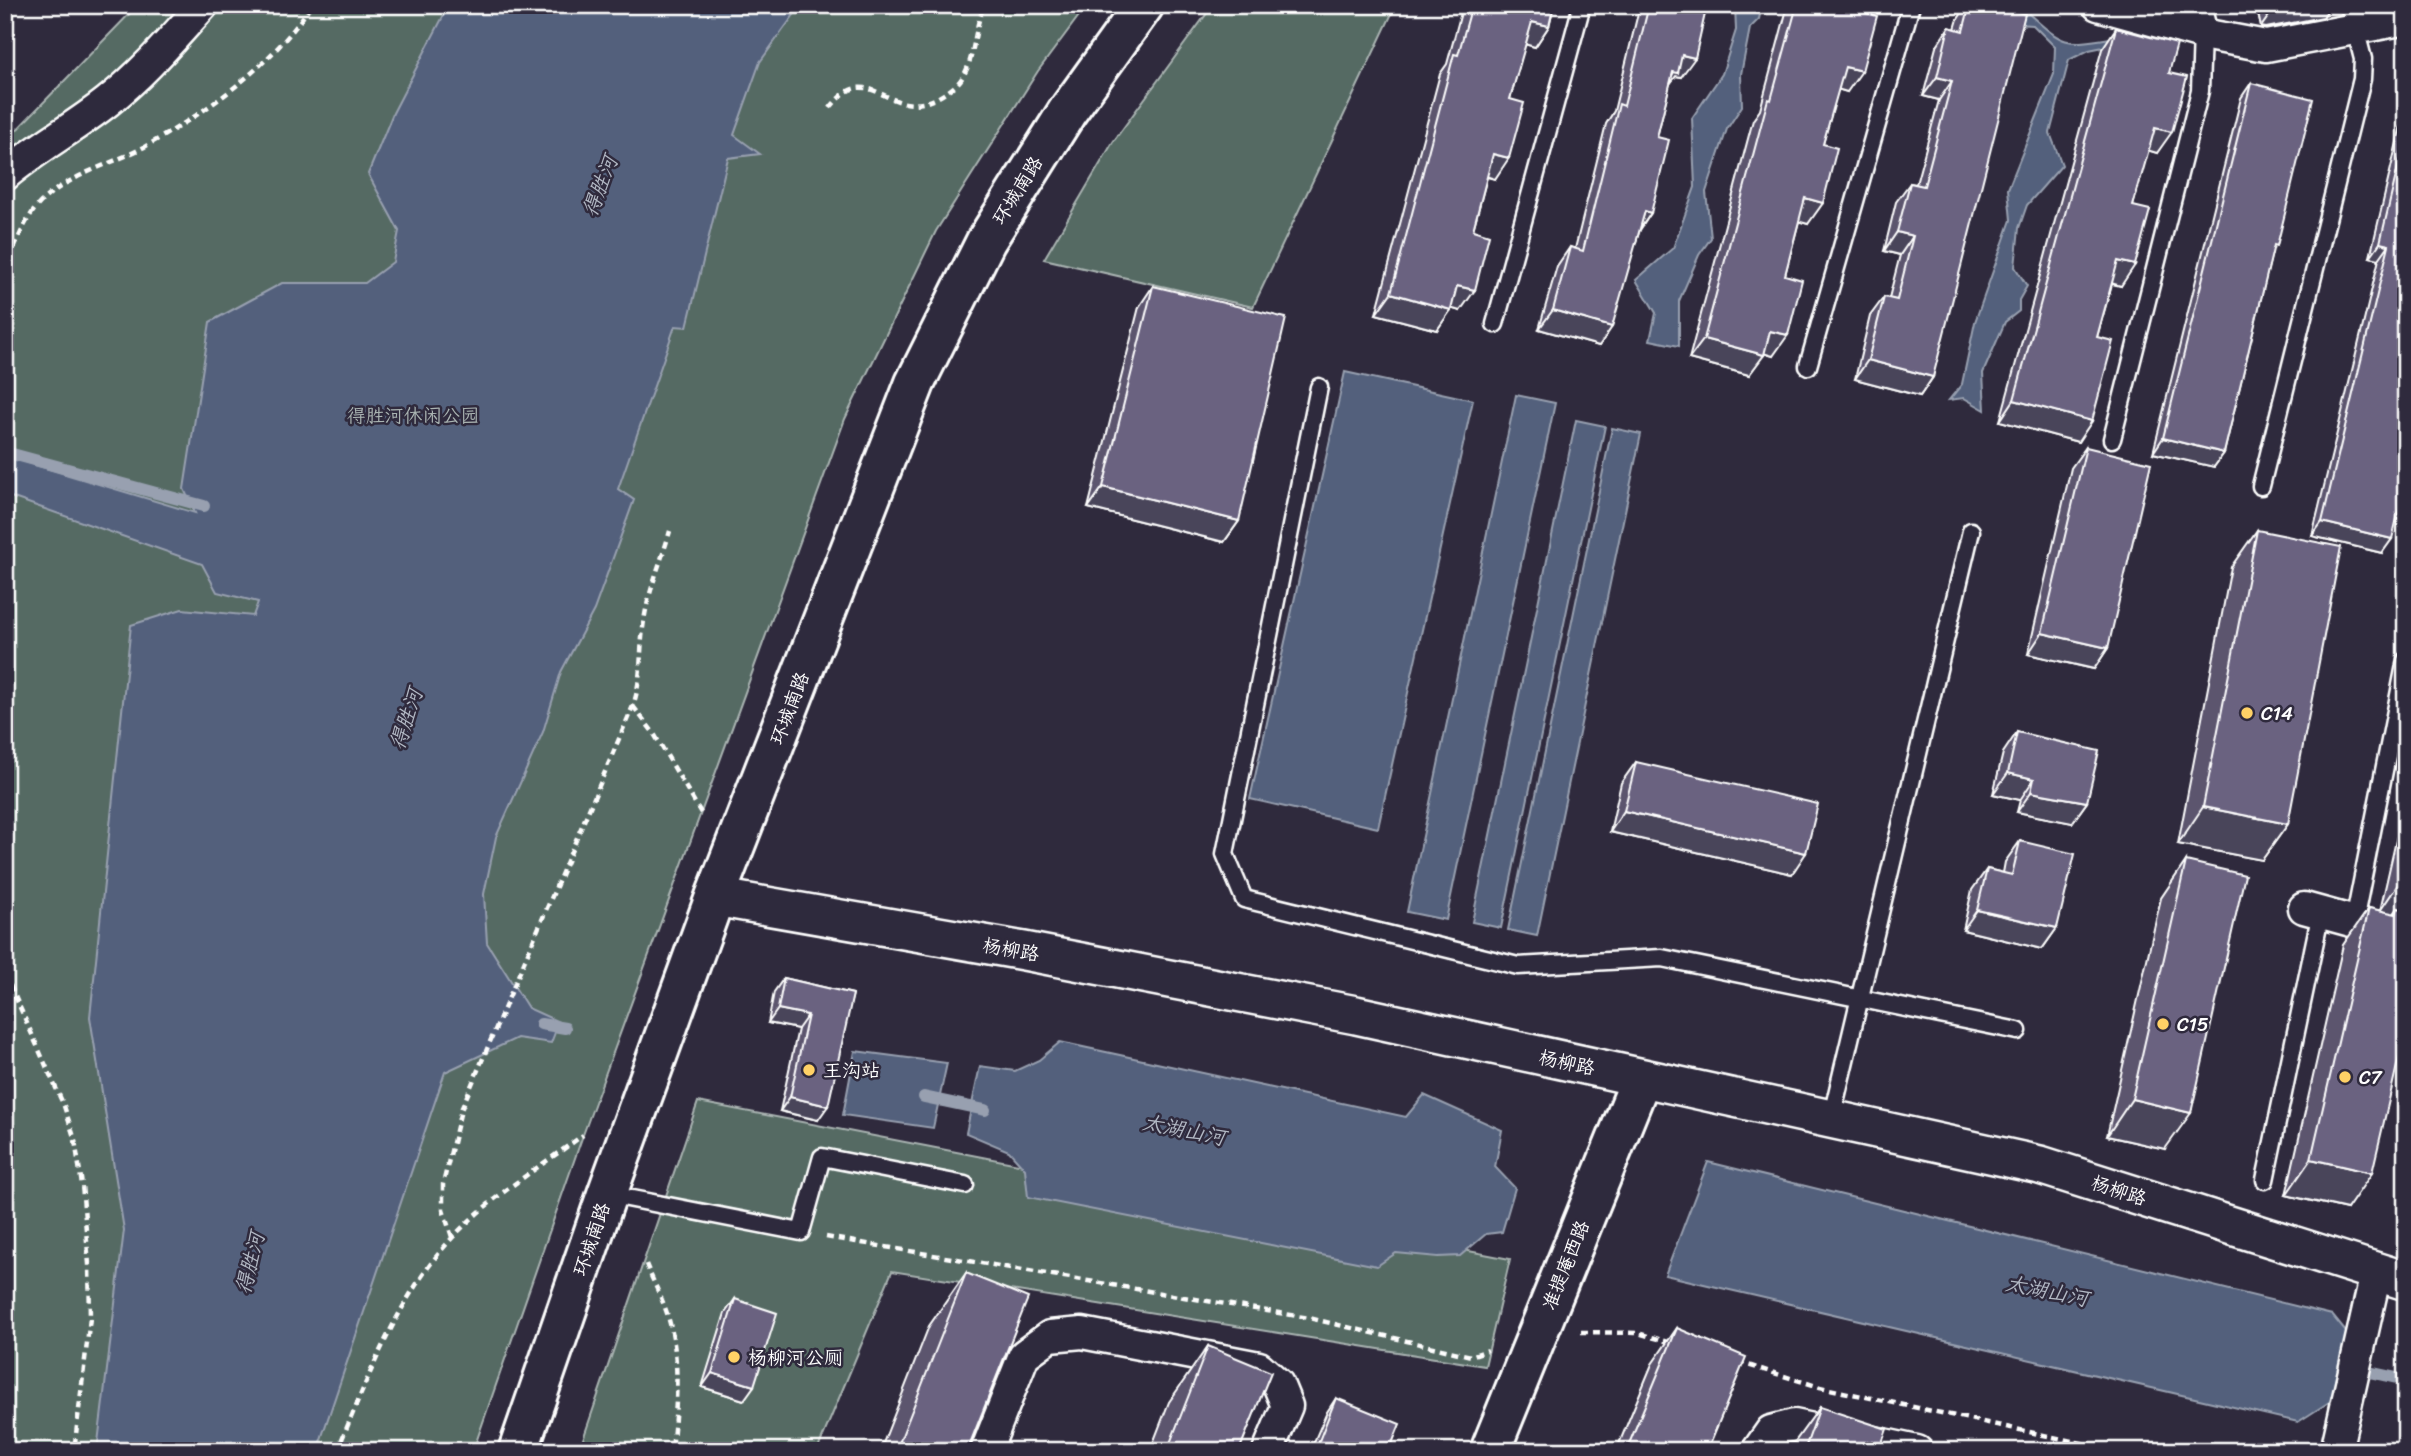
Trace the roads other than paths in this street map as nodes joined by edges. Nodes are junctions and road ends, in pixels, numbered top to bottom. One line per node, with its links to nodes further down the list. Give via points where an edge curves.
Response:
1 (202, 5): 10 (street, via 107,102)
2 (1144, 5): 18 (main road, 环城南路, via 1067,112 986,241 915,383)
3 (1582, 5): 11 (lane)
4 (1911, 5): 12 (lane)
5 (2098, 5): 9 (street)
6 (2195, 5): 9 (street)
7 (2352, 17): 8 (street); 9 (street, via 2266,46); 15 (lane, via 2363,59 2362,79)
8 (2406, 19)
9 (2202, 34): 14 (lane, via 2200,91)
10 (5, 175)
11 (1495, 324)
12 (1808, 366)
13 (1320, 387): 22 (lane, via 1225,854 1244,899 1518,966 1662,958)
14 (2112, 439)
15 (2261, 486)
16 (1971, 531): 22 (lane)
17 (2406, 660): 20 (lane)
18 (715, 897): 24 (street, 杨柳路, via 1329,1010); 28 (main road, 环城南路)
19 (2313, 910): 20 (street); 26 (lane)
20 (2354, 922): 21 (street)
21 (2406, 936)
22 (1860, 999): 23 (lane); 25 (lane)
23 (2018, 1031)
24 (1641, 1079): 25 (street, 杨柳路); 33 (main road, 准提庵西路)
25 (1831, 1119): 29 (street, 杨柳路, via 2040,1165)
26 (2265, 1180)
27 (965, 1185): 28 (lane, via 822,1157 801,1232)
28 (607, 1194): 30 (main road, 环城南路)
29 (2391, 1277): 36 (street)
30 (518, 1451)
31 (986, 1451): 32 (street, via 1024,1355 1050,1336 1082,1333 1259,1367 1278,1384 1287,1406)
32 (1268, 1451)
33 (1490, 1451)
34 (1757, 1451): 35 (street, via 1771,1431 1794,1426)
35 (1917, 1451)
36 (2336, 1451)

